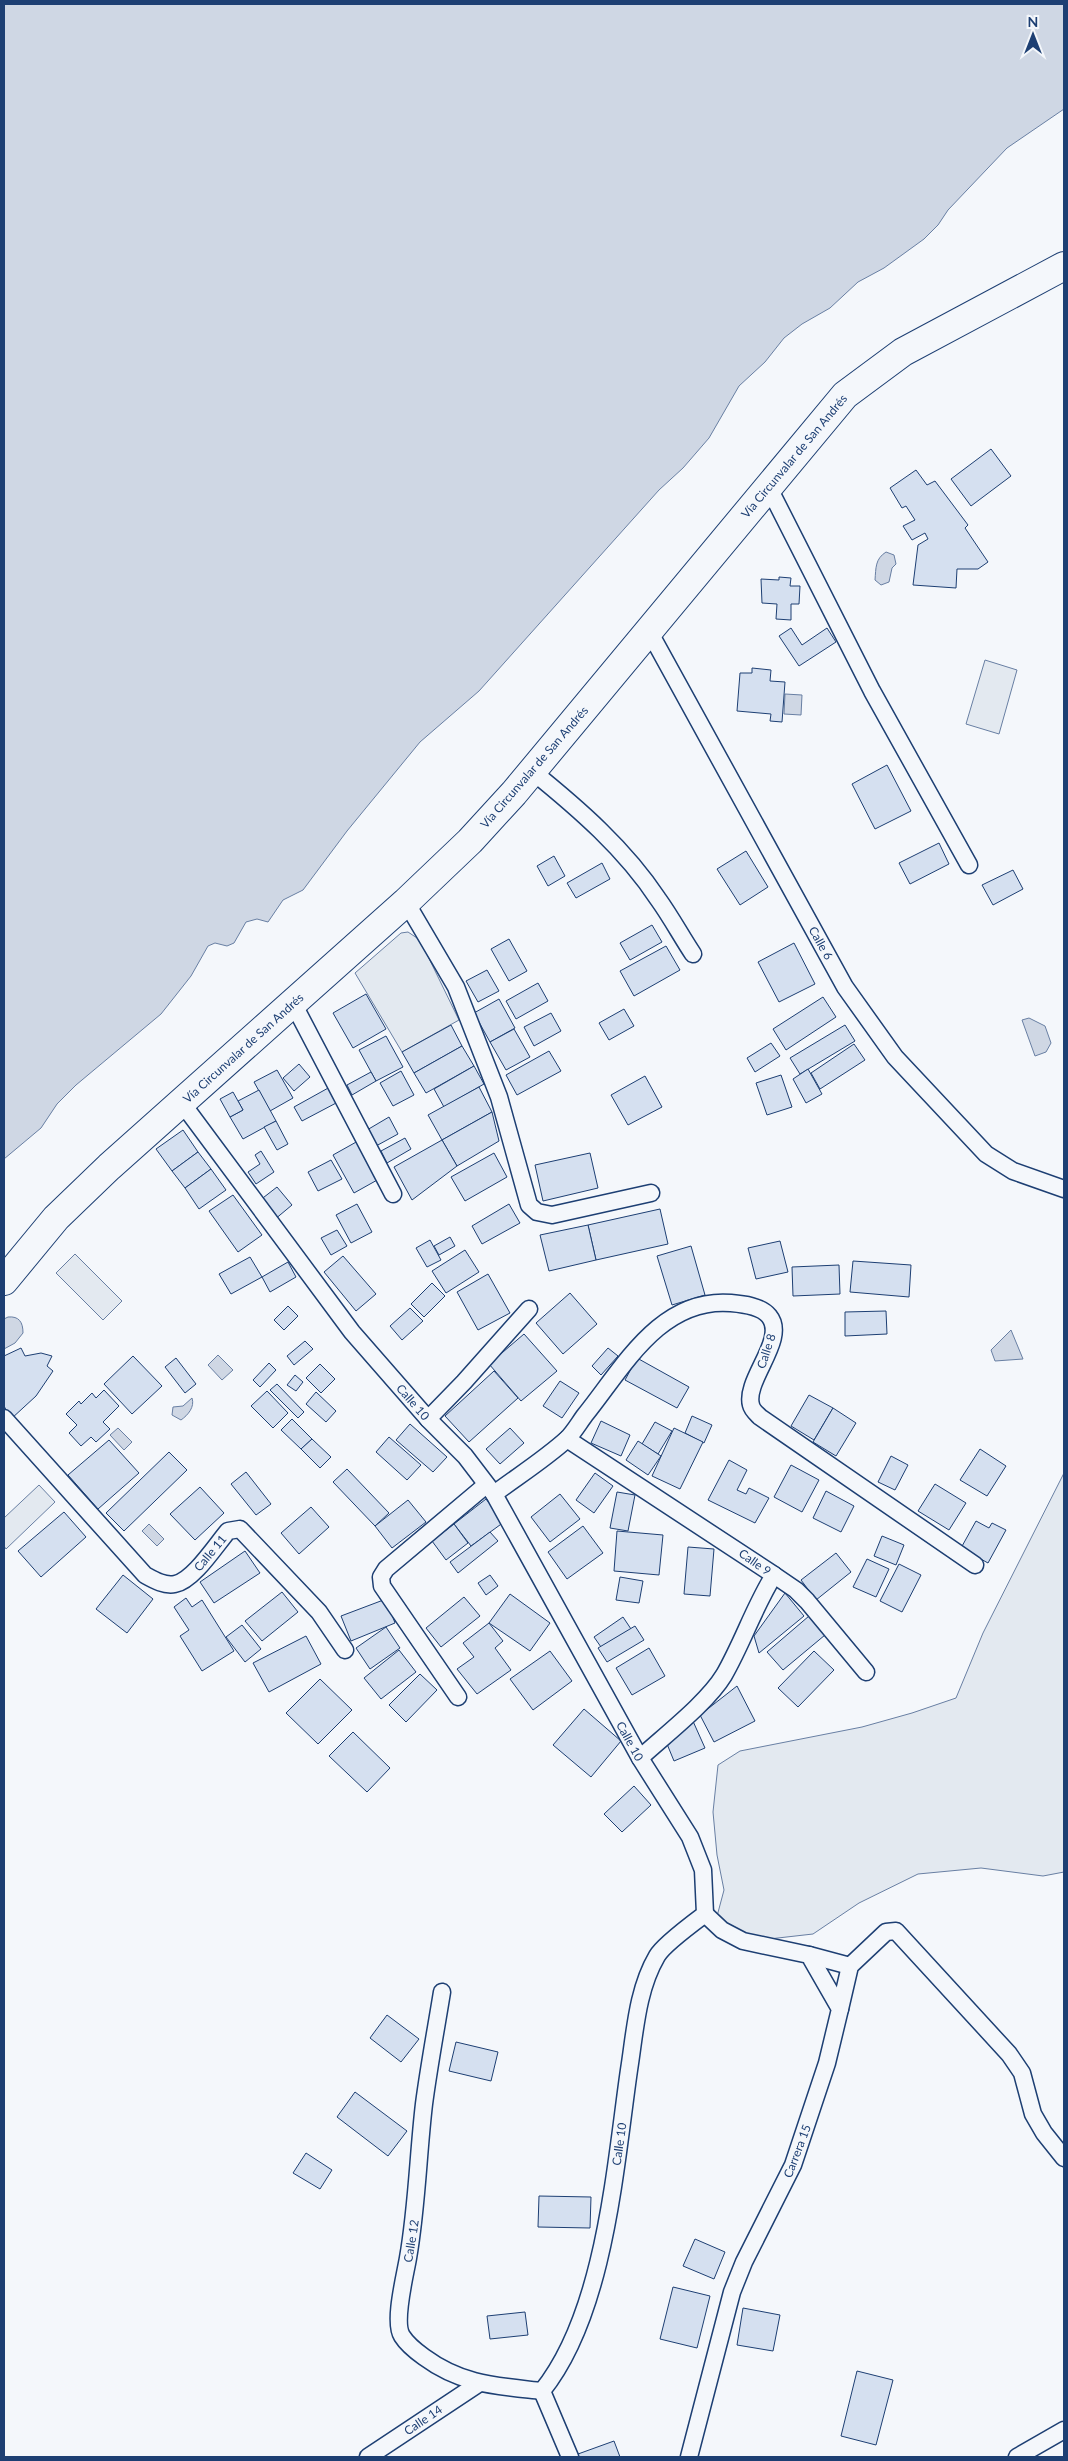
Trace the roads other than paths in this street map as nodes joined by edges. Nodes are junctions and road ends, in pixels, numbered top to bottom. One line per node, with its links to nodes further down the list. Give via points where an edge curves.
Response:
1 (1064, 266): 2 (highway, Vía Circunvalar de San Andrés, via 903,352 865,378 825,416)
2 (768, 486): 3 (highway, Vía Circunvalar de San Andrés); 5 (street, via 872,691)
3 (650, 631): 4 (highway, Vía Circunvalar de San Andrés); 10 (street, Calle 6, via 845,988 895,1057 986,1154 1013,1171)
4 (532, 771): 6 (highway, Vía Circunvalar de San Andrés, via 470,841); 7 (street, via 584,813 624,855 658,898)
5 (968, 865)
6 (406, 902): 8 (highway, Vía Circunvalar de San Andrés); 11 (street, via 456,986 499,1097 529,1205 537,1212 552,1215)
7 (693, 954)
8 (293, 1003): 9 (highway, Vía Circunvalar de San Andrés); 12 (street)
9 (182, 1103): 13 (highway, Vía Circunvalar de San Andrés, via 56,1218); 16 (street, Calle 10, via 323,1295)
10 (1064, 1189)
11 (651, 1193)
12 (393, 1194)
13 (4, 1281)
14 (529, 1309): 16 (street)
15 (4, 1418): 21 (street, Calle 11, via 145,1575 158,1582 175,1584 184,1581 228,1531 240,1529 319,1612)
16 (428, 1419): 18 (street, Calle 10, via 465,1456)
17 (567, 1439): 18 (street, Calle 8); 19 (street, Calle 8, via 645,1338 664,1321 689,1309 721,1302 762,1310 769,1316 774,1335 750,1396 751,1407 760,1417); 20 (street, Calle 9)
18 (490, 1489): 23 (street, Calle 8, via 386,1569 381,1577 382,1586); 24 (street, Calle 10)
19 (975, 1564)
20 (774, 1575): 22 (street, via 807,1601); 24 (street, Calle 9, via 713,1691)
21 (345, 1650)
22 (866, 1672)
23 (458, 1697)
24 (640, 1758): 25 (street, Calle 10, via 699,1855)
25 (705, 1914): 26 (street, via 722,1930 743,1941); 32 (street, Calle 10, via 658,1954 648,1975 637,2016 608,2217 589,2298 559,2368)
26 (809, 1955): 27 (street); 29 (street)
27 (850, 1966): 29 (street, Carrera 15); 30 (street, via 886,1932 896,1931 1010,2054 1022,2073 1033,2114 1044,2134)
28 (442, 1992): 31 (street, Calle 12, via 424,2105 415,2222 399,2328 416,2351 439,2368)
29 (840, 2009): 36 (street, Carrera 15, via 827,2063 793,2166 732,2292)
30 (1063, 2154)
31 (478, 2384): 32 (street, Calle 12); 34 (street, Calle 14)
32 (542, 2391): 35 (street)
33 (1064, 2430): 37 (street)
34 (368, 2457)
35 (570, 2457)
36 (688, 2457)
37 (1017, 2457)

